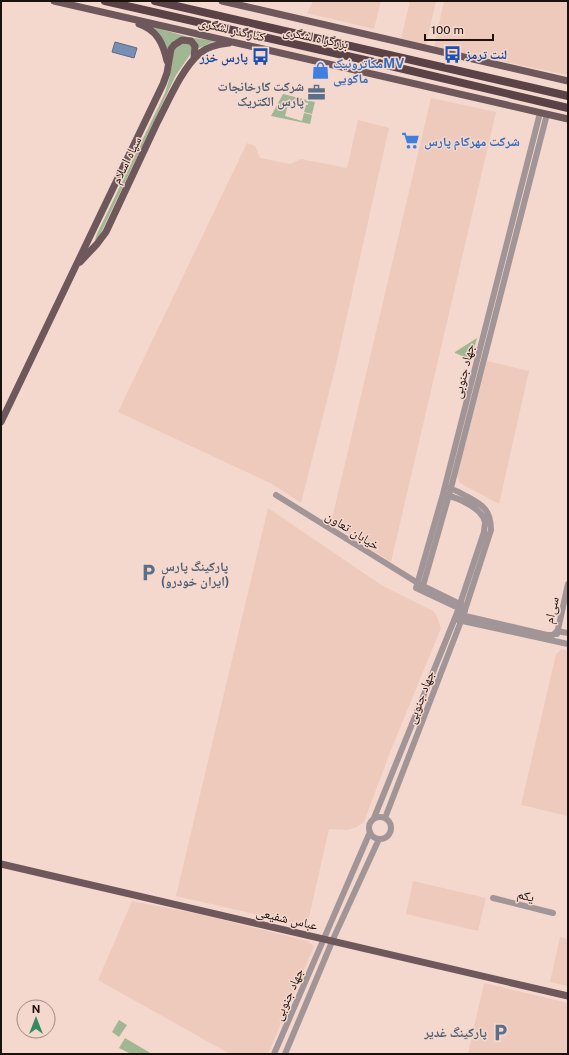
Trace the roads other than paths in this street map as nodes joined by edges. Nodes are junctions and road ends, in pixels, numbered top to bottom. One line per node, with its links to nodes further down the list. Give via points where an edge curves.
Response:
1 (54, 1): 5 (main road, کنارگذر لشگری)
2 (105, 1): 11 (highway, بزرگراه لشگری)
3 (155, 1): 10 (highway, بزرگراه لشگری)
4 (222, 1): 9 (main road, کنارگذر لشگری)
5 (108, 14): 6 (main road, کنارگذر لشگری); 8 (main road, via 141,25 154,33 163,45)
6 (235, 42): 7 (main road, via 208,47); 12 (main road, کنارگذر لشگری)
7 (194, 58): 8 (main road, سپاه اسلام, via 194,46 191,42 182,40 171,49); 14 (main road, سپاه اسلام, via 165,107 106,232)
8 (169, 65): 14 (main road, سپاه اسلام, via 163,84)
9 (568, 81)
10 (568, 96)
11 (568, 109)
12 (544, 113): 13 (main road, کنارگذر لشگری); 16 (street, جهاد جنوبی); 17 (street, جهاد جنوبی)
13 (568, 119)
14 (75, 268): 15 (main road, سپاه اسلام)
15 (1, 422)
16 (444, 486): 17 (street); 19 (street, جهاد جنوبی)
17 (451, 488): 19 (street, جهاد جنوبی); 22 (street, جهاد جنوبی, via 481,504 491,520 491,530)
18 (276, 495): 21 (street, خیابان تعاون)
19 (446, 495): 21 (street, جهاد جنوبی); 22 (street, جهاد جنوبی, via 476,508 485,522)
20 (568, 584): 23 (street, سی‌ام)
21 (420, 585): 22 (street, via 416,588)
22 (461, 612): 23 (street, via 547,635 553,635); 25 (street); 27 (street, جهاد جنوبی); 28 (street, جهاد جنوبی)
23 (557, 631): 24 (street); 25 (street, سی‌ام)
24 (568, 633)
25 (555, 642): 26 (street)
26 (568, 644)
27 (374, 818): 28 (street); 29 (street, via 370,822)
28 (385, 818): 30 (street, via 391,825 391,831 385,838)
29 (370, 832): 30 (street); 34 (street, جهاد جنوبی)
30 (379, 839): 35 (street, جهاد جنوبی)
31 (1, 862): 34 (main road, عباس شفیعی)
32 (493, 898): 33 (street, یکم)
33 (553, 913)
34 (325, 937): 35 (main road, عباس شفیعی); 38 (street, جهاد جنوبی)
35 (334, 939): 36 (main road, عباس شفیعی); 37 (main road, عباس شفیعی); 39 (street, جهاد جنوبی)
36 (568, 992)
37 (568, 996)
38 (274, 1054)
39 (284, 1054)

